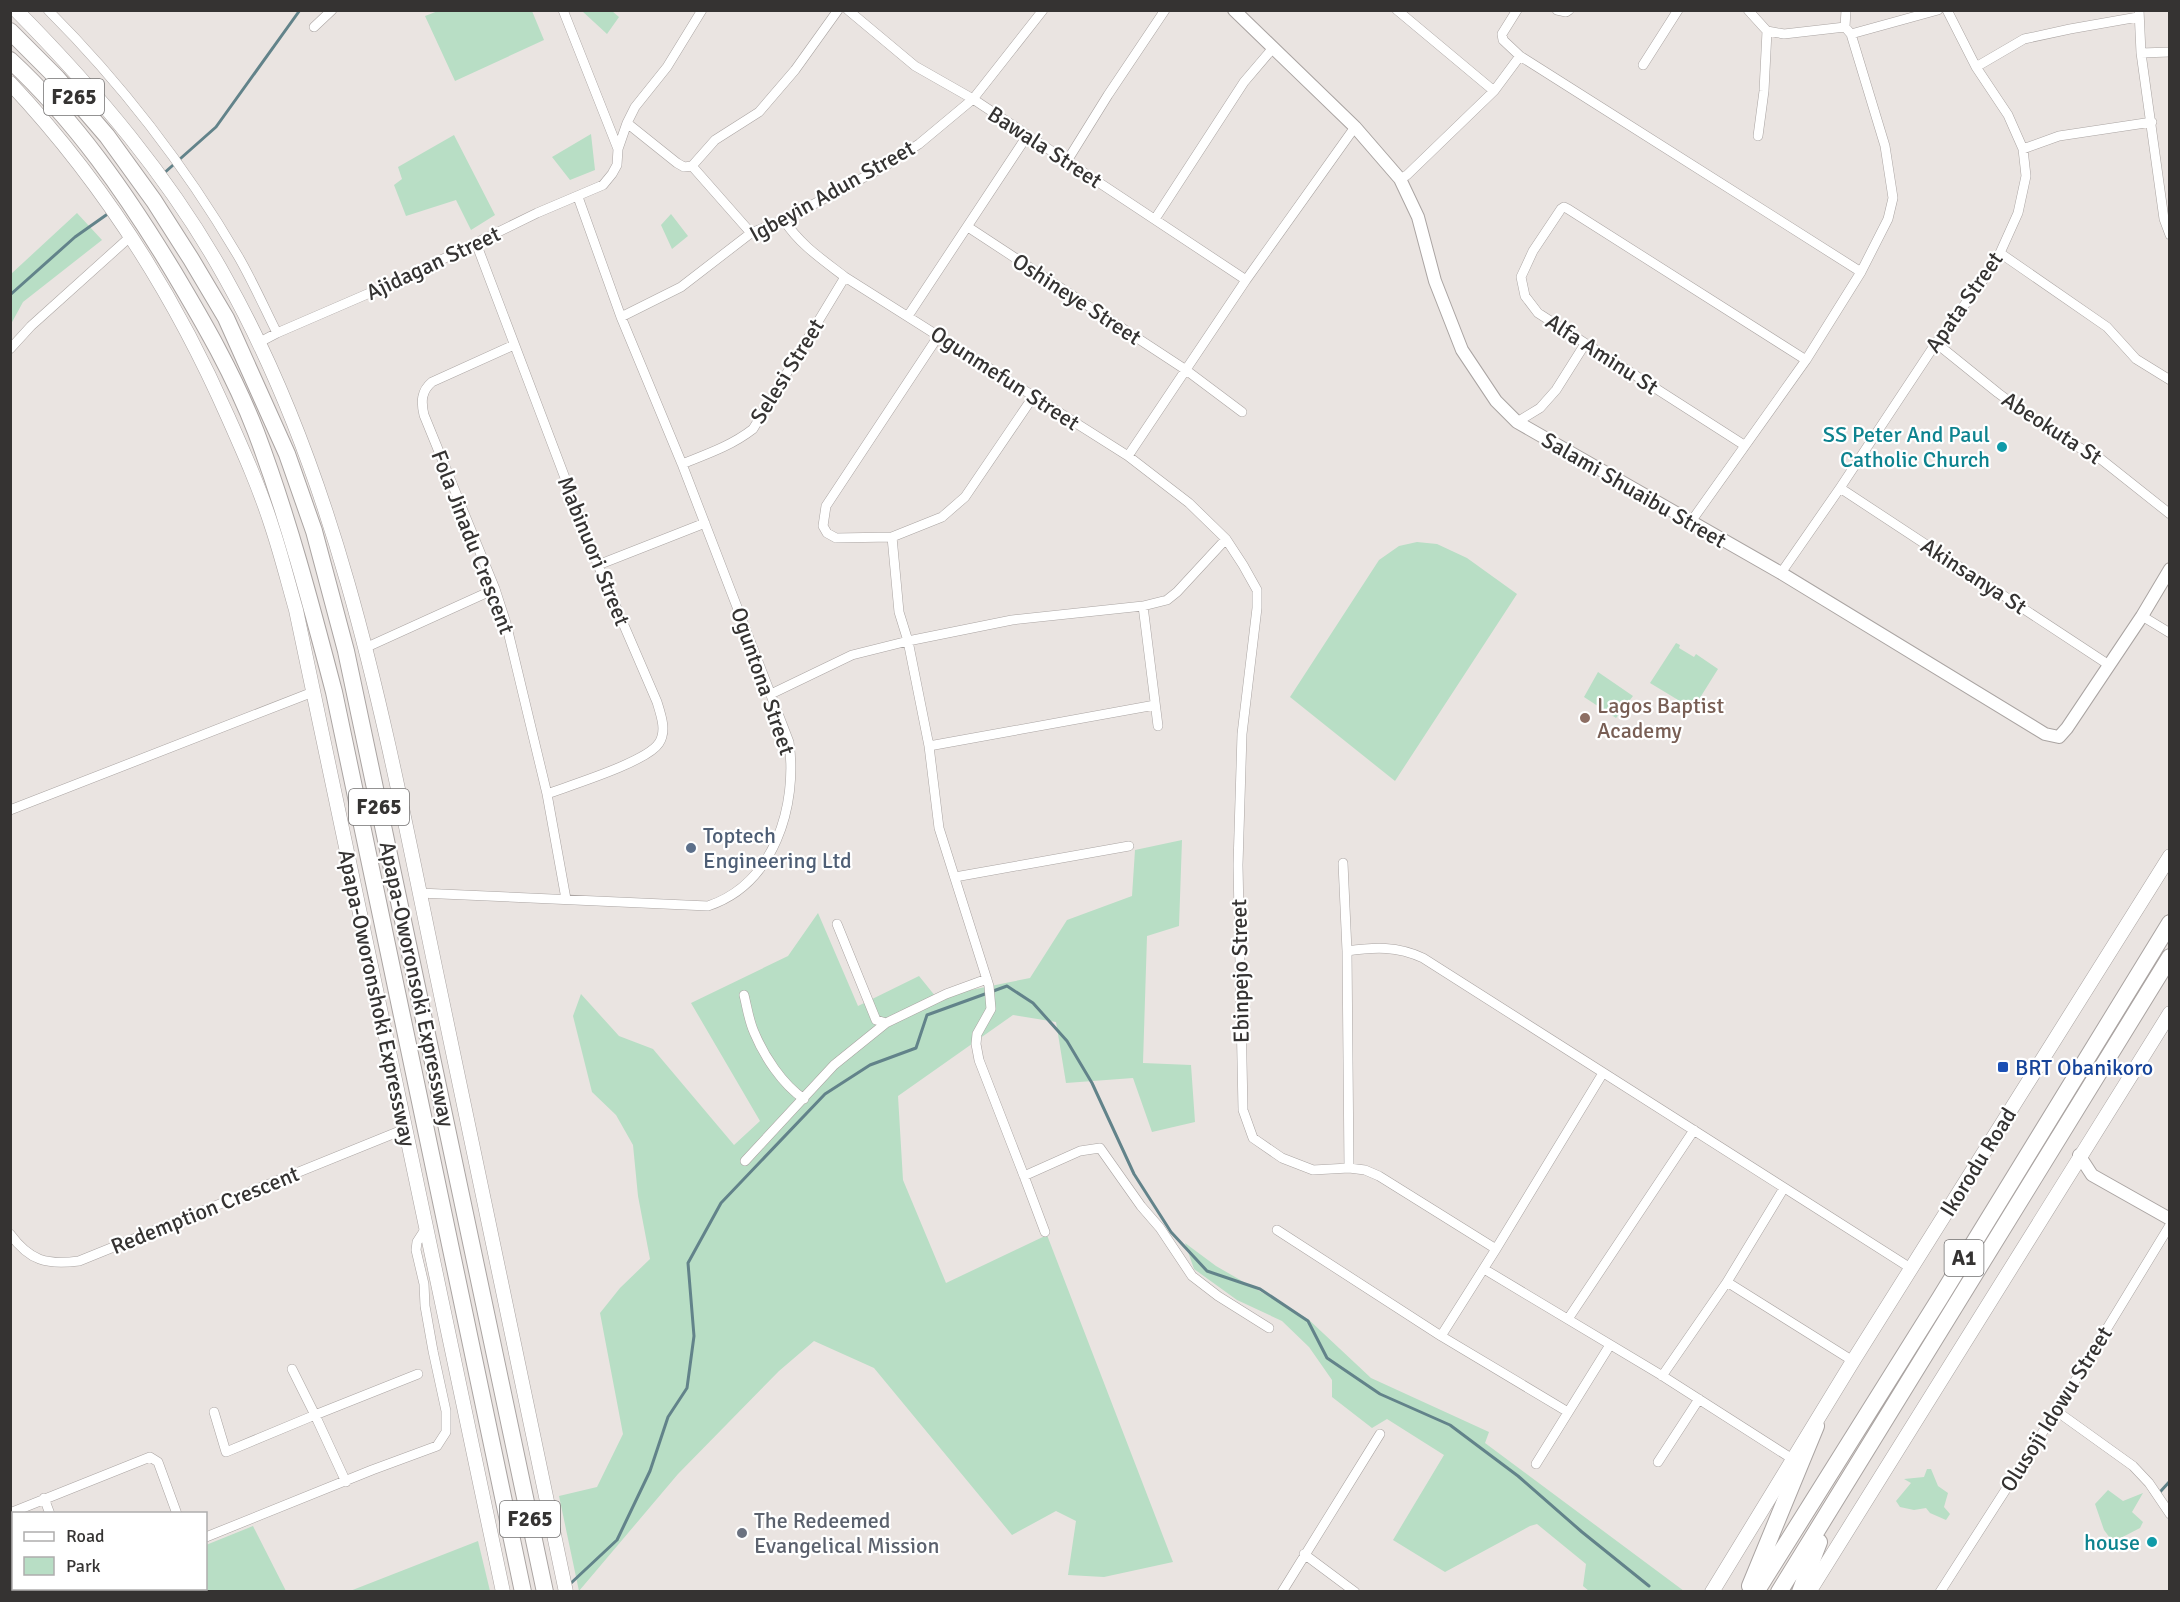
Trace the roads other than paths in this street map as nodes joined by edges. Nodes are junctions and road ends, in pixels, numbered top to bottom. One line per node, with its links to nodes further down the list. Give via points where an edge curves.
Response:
1 (16, 10): 61 (main road, Apapa-Oworonsoki Expressway, via 124,127 226,279)
2 (48, 10): 59 (street, via 107,72 167,147 238,256)
3 (332, 10): 21 (street)
4 (563, 10): 40 (street)
5 (702, 10): 36 (street, Ajidagan Street)
6 (838, 10): 43 (street, via 759,112 716,140)
7 (848, 10): 34 (street, Bawala Street, via 915,66)
8 (1043, 10): 34 (street, Igbeyin Adun Street)
9 (1165, 10): 42 (street)
10 (1234, 10): 25 (street, Salami Shuaibu Street)
11 (1397, 10): 33 (street)
12 (1517, 10): 28 (street, via 1502,34 1503,40)
13 (1557, 10): 14 (street)
14 (1569, 10)
15 (1678, 10): 30 (street)
16 (1748, 10): 24 (street)
17 (1846, 10): 22 (street)
18 (1938, 10): 22 (street)
19 (1947, 10): 31 (street, Apata Street)
20 (2138, 14): 27 (street); 31 (street, via 2024,39)
21 (314, 27)
22 (1848, 30): 24 (street, via 1784,34); 54 (street, via 1885,146 1893,198 1888,219)
23 (10, 31): 162 (highway, Apapa-Oworonsoki Expressway / F265, via 107,136 191,259 226,318 287,453 314,531 346,651)
24 (1767, 31): 39 (street)
25 (1273, 48): 37 (street, Salami Shuaibu Street); 46 (street, via 1244,82)
26 (2169, 52): 27 (street)
27 (2141, 53): 35 (street)
28 (1520, 56): 33 (street); 54 (street)
29 (10, 60): 161 (highway, Apapa-Oworonsoki Expressway / F265, via 65,118 137,214 223,358 285,515 334,692)
30 (1643, 65)
31 (1976, 67): 41 (street, Apata Street, via 2008,115)
32 (10, 83): 51 (main road, Apapa-Oworonshoki Expressway, via 50,125)
33 (1494, 91): 44 (street)
34 (973, 99): 38 (street, Bawala Street); 47 (street, Igbeyin Adun Street, via 919,144 885,166)
35 (2152, 122): 41 (street, via 2059,136); 50 (street)
36 (627, 123): 40 (street, Ajidagan Street); 43 (street, via 677,163)
37 (1355, 127): 44 (street, Salami Shuaibu Street); 56 (street)
38 (1027, 136): 42 (street, Bawala Street); 48 (street)
39 (1758, 136)
40 (618, 149): 45 (street, Ajidagan Street, via 612,174 603,184)
41 (2023, 149): 53 (street, Apata Street, via 2026,176 2018,213)
42 (1067, 161): 46 (street, Bawala Street)
43 (692, 166): 49 (street)
44 (1401, 179): 71 (street, Salami Shuaibu Street, via 1418,217 1435,281 1462,350 1496,401)
45 (578, 197): 52 (street, Ajidagan Street); 58 (street, Oguntona Street)
46 (1155, 219): 56 (street, Bawala Street)
47 (784, 220): 49 (street, Igbeyin Adun Street); 55 (street, Ogunmefun Street, via 811,250)
48 (968, 227): 57 (street); 67 (street, Oshineye Street)
49 (751, 233): 58 (street, Igbeyin Adun Street, via 681,287)
50 (2169, 235)
51 (131, 236): 65 (street, via 30,326); 91 (main road, Apapa-Oworonshoki Expressway, via 180,315 245,456 272,525 296,610)
52 (476, 243): 59 (street, Ajidagan Street); 64 (street, Mabinuori Street)
53 (2000, 253): 62 (street, Apata Street); 68 (street, via 2107,327 2136,359)
54 (1862, 272): 66 (street)
55 (845, 277): 57 (street, Ogunmefun Street); 74 (street, Selesi Street, via 753,429 738,441)
56 (1246, 280): 67 (street)
57 (908, 316): 60 (street, Ogunmefun Street)
58 (621, 317): 74 (street, Oguntona Street)
59 (277, 333): 61 (street, Ajidagan Street)
60 (939, 336): 69 (street, Ogunmefun Street); 79 (street, via 823,516 827,533 836,538)
61 (258, 343): 89 (main road, Apapa-Oworonsoki Expressway, via 337,544)
62 (1936, 343): 75 (street, Apata Street); 76 (street, Abeokuta St, via 2051,432 2102,460)
63 (1585, 344): 66 (street, Alfa Aminu St, via 1538,313 1525,296 1521,277 1533,251 1564,207); 71 (street, via 1548,399); 72 (street, Alfa Aminu St)
64 (514, 345): 81 (street, Mabinuori Street); 84 (street, Fola Jinadu Crescent, via 432,382 422,398 424,415)
65 (10, 349)
66 (1806, 360): 72 (street)
67 (1186, 370): 70 (street, Oshineye Street); 73 (street)
68 (2169, 380)
69 (1033, 397): 73 (street, Ogunmefun Street); 79 (street, via 955,508)
70 (1242, 412)
71 (1517, 422): 78 (street, Salami Shuaibu Street)
72 (1744, 445): 78 (street)
73 (1128, 456): 80 (street, Ogunmefun Street, via 1189,503)
74 (682, 464): 77 (street, Oguntona Street)
75 (1840, 488): 83 (street, Apata Street); 90 (street, Akinsanya St)
76 (2169, 514)
77 (705, 523): 81 (street); 92 (street, Oguntona Street)
78 (1690, 523): 83 (street, Salami Shuaibu Street)
79 (892, 537): 88 (street, via 899,612)
80 (1226, 538): 85 (street, via 1177,592 1167,600); 118 (street, Ebinpejo Street, via 1257,590 1242,734 1238,865 1244,1110 1253,1138 1282,1158 1313,1170)
81 (598, 566): 96 (street, Mabinuori Street, via 657,702 663,725 661,737 643,757)
82 (2169, 569): 86 (street)
83 (1780, 573): 90 (street, Salami Shuaibu Street, via 2045,734 2059,737)
84 (495, 589): 89 (street); 96 (street, Fola Jinadu Crescent)
85 (1143, 606): 88 (street, via 1012,620); 93 (street)
86 (2142, 616): 87 (street); 90 (street)
87 (2169, 633)
88 (908, 641): 92 (street, via 852,655); 95 (street)
89 (365, 648): 102 (main road, Apapa-Oworonsoki Expressway)
90 (2109, 664)
91 (313, 692): 97 (street); 114 (main road, Apapa-Oworonshoki Expressway)
92 (771, 694): 103 (street, Oguntona Street, via 789,742 791,789 778,837 750,881 735,894 708,906)
93 (1155, 705): 94 (street); 95 (street)
94 (1158, 726)
95 (929, 746): 101 (street, via 939,828)
96 (547, 794): 103 (street, Fola Jinadu Crescent)
97 (10, 810)
98 (1129, 846): 101 (street)
99 (2169, 856): 131 (main road, Ikorodu Road)
100 (1343, 863): 106 (street)
101 (955, 877): 108 (street)
102 (419, 893): 103 (street, Oguntona Street); 163 (main road, Apapa-Oworonsoki Expressway)
103 (566, 899)
104 (2169, 923): 168 (highway, Ikorodu Road / A1)
105 (837, 924): 111 (street, via 876,1020)
106 (1347, 951): 112 (street, via 1393,948 1415,955); 118 (street)
107 (2169, 957): 153 (highway, A1)
108 (988, 983): 111 (street, via 946,994); 120 (street, via 991,1009 977,1034 976,1044)
109 (744, 996): 113 (street, via 753,1031 773,1066 793,1092)
110 (2169, 1013): 116 (main road)
111 (886, 1023): 113 (street, via 834,1065)
112 (1603, 1073): 115 (street); 129 (street)
113 (804, 1099): 117 (street)
114 (405, 1129): 125 (main road, Apapa-Oworonshoki Expressway); 128 (street, Redemption Crescent, via 79,1261 62,1263 28,1255)
115 (1694, 1130): 122 (street); 133 (street)
116 (2079, 1155): 119 (street); 121 (main road)
117 (745, 1161)
118 (1349, 1168): 129 (street, Ebinpejo Street, via 1379,1176)
119 (2092, 1175): 121 (street); 123 (street)
120 (1024, 1176): 127 (street); 134 (street, via 1080,1151 1100,1148 1192,1276)
121 (2066, 1177): 171 (main road)
122 (1784, 1188): 131 (street); 132 (street)
123 (2169, 1219)
124 (2169, 1226): 142 (street, Olusoji Idowu Street)
125 (426, 1228): 151 (street, via 416,1250 446,1411 446,1432 437,1446); 160 (main road, Apapa-Oworonshoki Expressway)
126 (1277, 1230): 135 (street)
127 (1045, 1232)
128 (10, 1233)
129 (1496, 1250): 130 (street)
130 (1484, 1269): 133 (street); 135 (street)
131 (1912, 1269): 137 (main road, Ikorodu Road)
132 (1727, 1282): 137 (street); 140 (street)
133 (1568, 1319): 136 (street)
134 (1269, 1328)
135 (1441, 1336): 144 (street)
136 (1610, 1345): 140 (street); 144 (street)
137 (1853, 1361): 146 (main road, Ikorodu Road)
138 (292, 1370): 145 (street)
139 (418, 1374): 145 (street)
140 (1662, 1376): 141 (street)
141 (1699, 1399): 148 (street); 149 (street)
142 (2055, 1410): 157 (street, via 2133,1466); 172 (street, Olusoji Idowu Street)
143 (214, 1412): 145 (street, via 226,1452)
144 (1568, 1412): 150 (street)
145 (315, 1415): 151 (street)
146 (1816, 1426): 148 (main road, Ikorodu Road); 167 (highway)
147 (1380, 1434): 159 (street)
148 (1794, 1460): 166 (main road, Ikorodu Road)
149 (1658, 1462)
150 (1536, 1464)
151 (346, 1482): 158 (street)
152 (44, 1498): 154 (street); 155 (street); 156 (street, via 150,1457 158,1462)
153 (1831, 1509): 169 (highway, A1); 170 (highway)
154 (12, 1512)
155 (49, 1512)
156 (176, 1512)
157 (2169, 1514)
158 (207, 1537)
159 (1304, 1554): 164 (street); 165 (street)
160 (503, 1592)
161 (523, 1592)
162 (545, 1592)
163 (566, 1592)
164 (1282, 1592)
165 (1355, 1592)
166 (1712, 1592)
167 (1748, 1592)
168 (1756, 1592)
169 (1779, 1592)
170 (1800, 1592)
171 (1809, 1592)
172 (1940, 1592)

